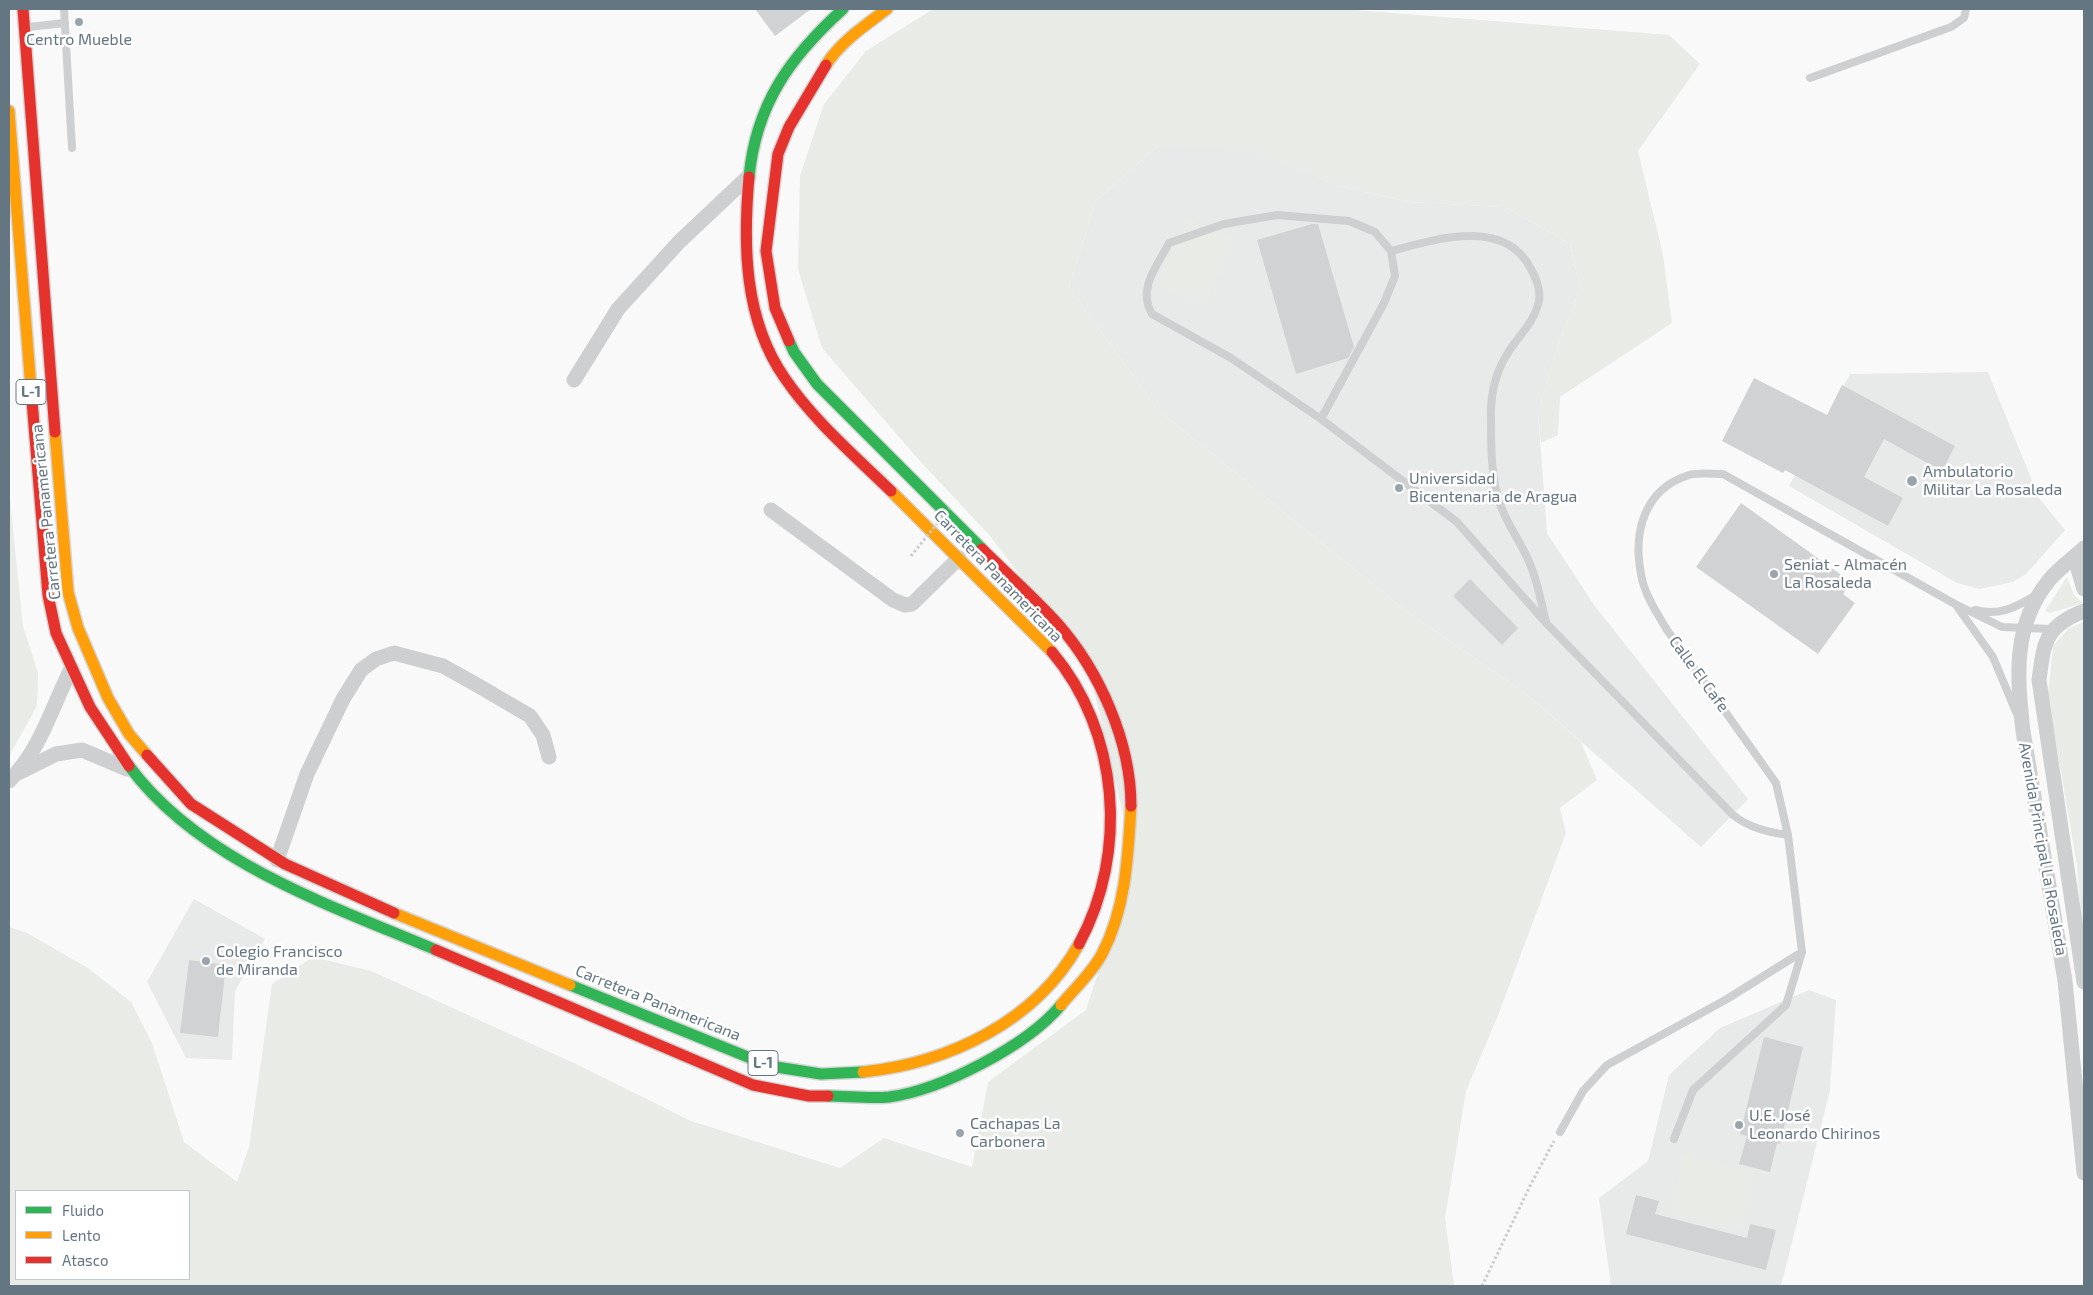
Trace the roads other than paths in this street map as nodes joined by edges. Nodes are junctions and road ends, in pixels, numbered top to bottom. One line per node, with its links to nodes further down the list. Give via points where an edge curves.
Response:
1 (23, 9): 7 (main road, Carretera Panamericana / L-1)
2 (64, 9): 6 (lane)
3 (843, 9): 11 (main road, Carretera Panamericana / L-1, via 813,35 783,76 763,111)
4 (886, 9): 28 (main road, Carretera Panamericana / L-1, via 831,57 789,127 778,154 766,251 775,308 794,352 818,384 1059,625 1103,689 1124,750 1131,803 1128,864 1118,915 1101,956 1050,1018 999,1054 934,1086 888,1097 809,1096 753,1085 278,883 179,820)
5 (1966, 9): 8 (lane, via 1964,18 1951,27)
6 (64, 23): 7 (lane); 10 (lane)
7 (24, 28): 31 (main road, Carretera Panamericana / L-1, via 68,592 78,628 108,698 129,734 191,804)
8 (1810, 78)
9 (9, 111): 25 (main road, Carretera Panamericana / L-1, via 48,594 56,633)
10 (72, 148)
11 (749, 176): 13 (street, via 679,242 618,310); 17 (main road, Carretera Panamericana / L-1, via 746,249 749,282 757,321 774,360 795,396)
12 (1391, 251): 14 (lane, via 1395,276 1388,294); 14 (lane, via 1375,232 1349,221 1277,215 1248,219 1169,243 1145,289 1146,305 1152,314 1231,358); 22 (lane, via 1445,237 1495,238 1516,248 1538,283 1539,304 1528,328 1506,355 1493,384 1492,470 1501,506 1530,564)
13 (574, 380)
14 (1321, 419): 22 (lane, via 1458,522)
15 (771, 510): 17 (street, via 904,605 912,604)
16 (2084, 548): 18 (street, via 2078,569); 19 (street, Avenida Principal La Rosaleda, via 2050,578)
17 (959, 558): 31 (main road, Carretera Panamericana / L-1, via 1039,637 1080,692 1103,748 1110,798 1109,849 1083,936 1054,981 1015,1017 965,1045 925,1062 890,1068 825,1074 770,1066 381,908)
18 (2084, 588)
19 (2042, 591): 20 (lane, via 2018,607 2002,612 1988,614); 23 (street, Avenida Principal La Rosaleda)
20 (1955, 604): 23 (lane, via 2002,627); 26 (lane, via 1993,657); 30 (lane, Calle El Cafe, via 1723,474 1690,475 1665,485 1652,501 1641,520 1639,550 1641,575 1651,604 1776,783)
21 (2084, 611): 24 (street)
22 (1547, 624): 30 (lane, via 1741,822 1764,831)
23 (2023, 628): 24 (lane); 26 (street, Avenida Principal La Rosaleda, via 2018,689)
24 (2051, 629): 33 (street, Avenida Principal La Rosaleda, via 2042,652 2039,680)
25 (71, 669): 28 (main road, Carretera Panamericana / L-1, via 112,745); 29 (street, via 41,737)
26 (2023, 731): 36 (street, Avenida Principal La Rosaleda, via 2065,981)
27 (549, 757): 31 (street, via 543,735 530,716 477,685 443,666 394,653 376,659 361,670 343,699 307,774)
28 (132, 771): 29 (street, via 82,750 56,754)
29 (12, 778)
30 (1788, 835): 32 (lane, Calle El Cafe)
31 (277, 860)
32 (1802, 952): 34 (lane, via 1727,999 1607,1065 1583,1091); 35 (lane, Calle El Cafe, via 1786,1005 1693,1090)
33 (2084, 982)
34 (1560, 1132)
35 (1674, 1139)
36 (2084, 1173)

